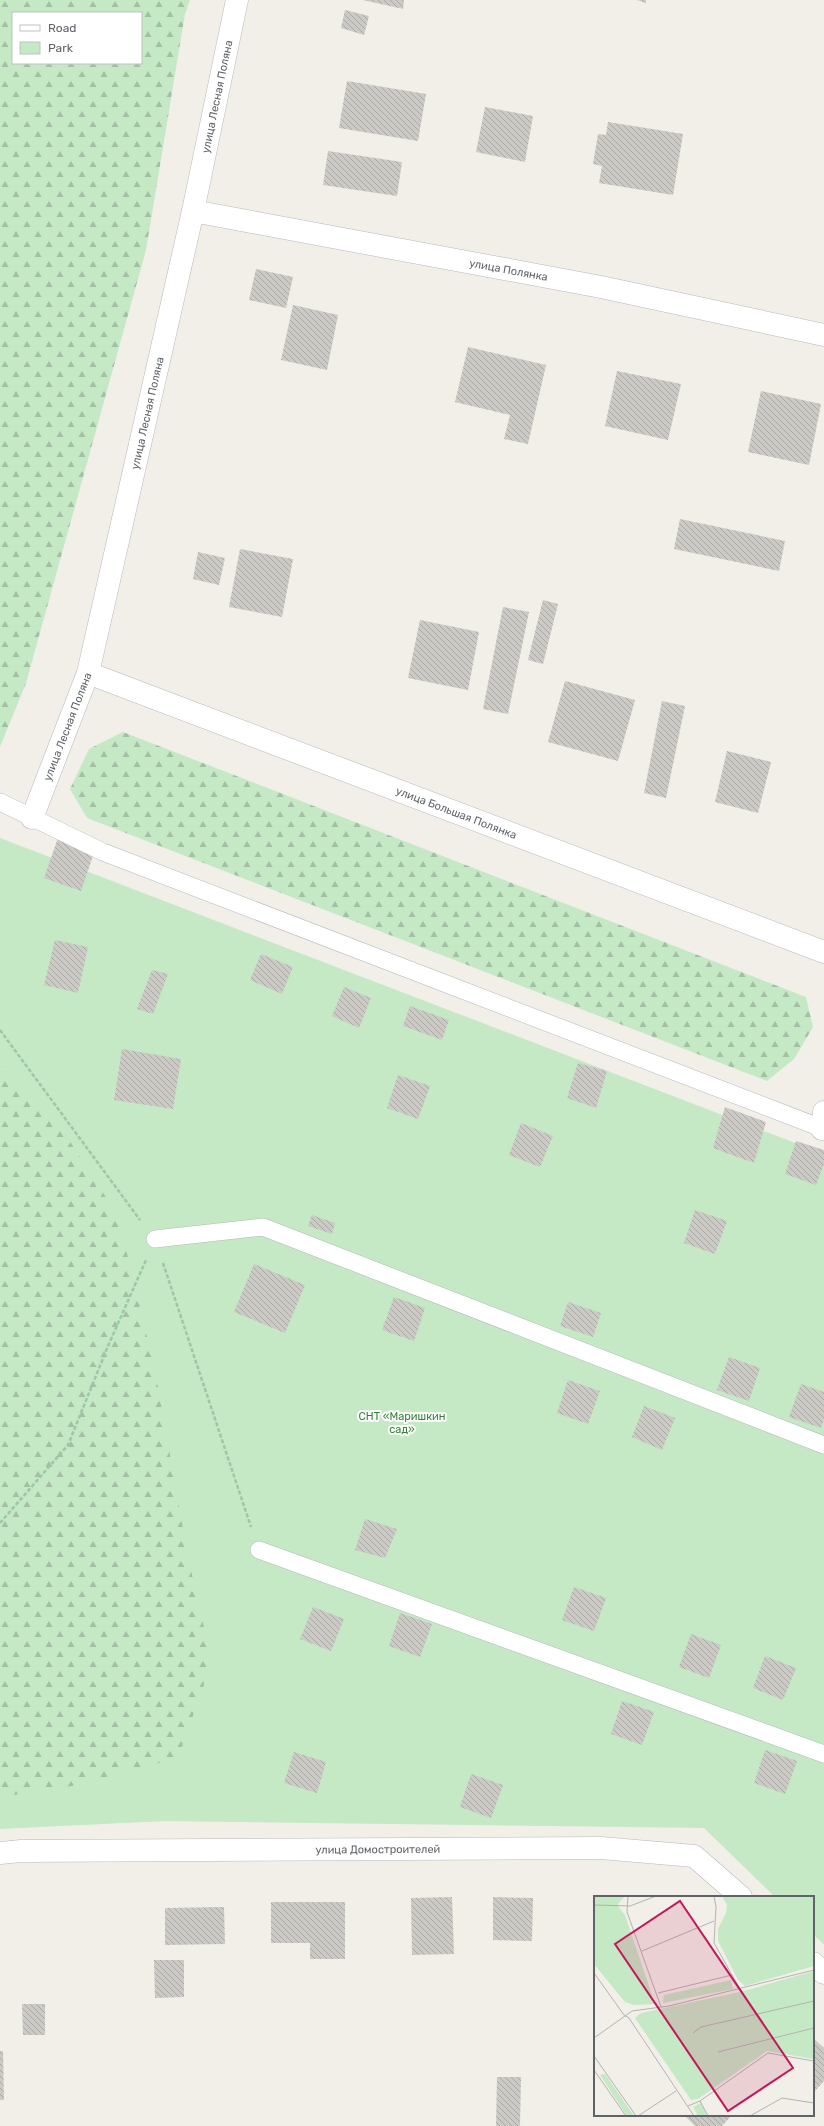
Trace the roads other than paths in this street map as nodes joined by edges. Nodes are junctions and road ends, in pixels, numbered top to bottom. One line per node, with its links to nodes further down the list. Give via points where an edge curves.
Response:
1 (237, 0): 2 (street, улица Лесная Поляна)
2 (192, 212): 3 (street, улица Полянка, via 601,287); 4 (street, улица Лесная Поляна)
3 (824, 335)
4 (88, 672): 6 (street, улица Лесная Поляна); 7 (street, улица Большая Полянка)
5 (0, 802): 6 (lane)
6 (32, 818): 8 (lane, via 103,852)
7 (824, 952)
8 (823, 1123)
9 (155, 1240): 10 (lane, via 262,1227)
10 (824, 1445)
11 (259, 1550): 12 (lane)
12 (824, 1754)
13 (0, 1853): 14 (street, улица Домостроителей, via 601,1848 694,1856)
14 (740, 1896)
15 (814, 1964): 16 (street)
16 (824, 1973)

